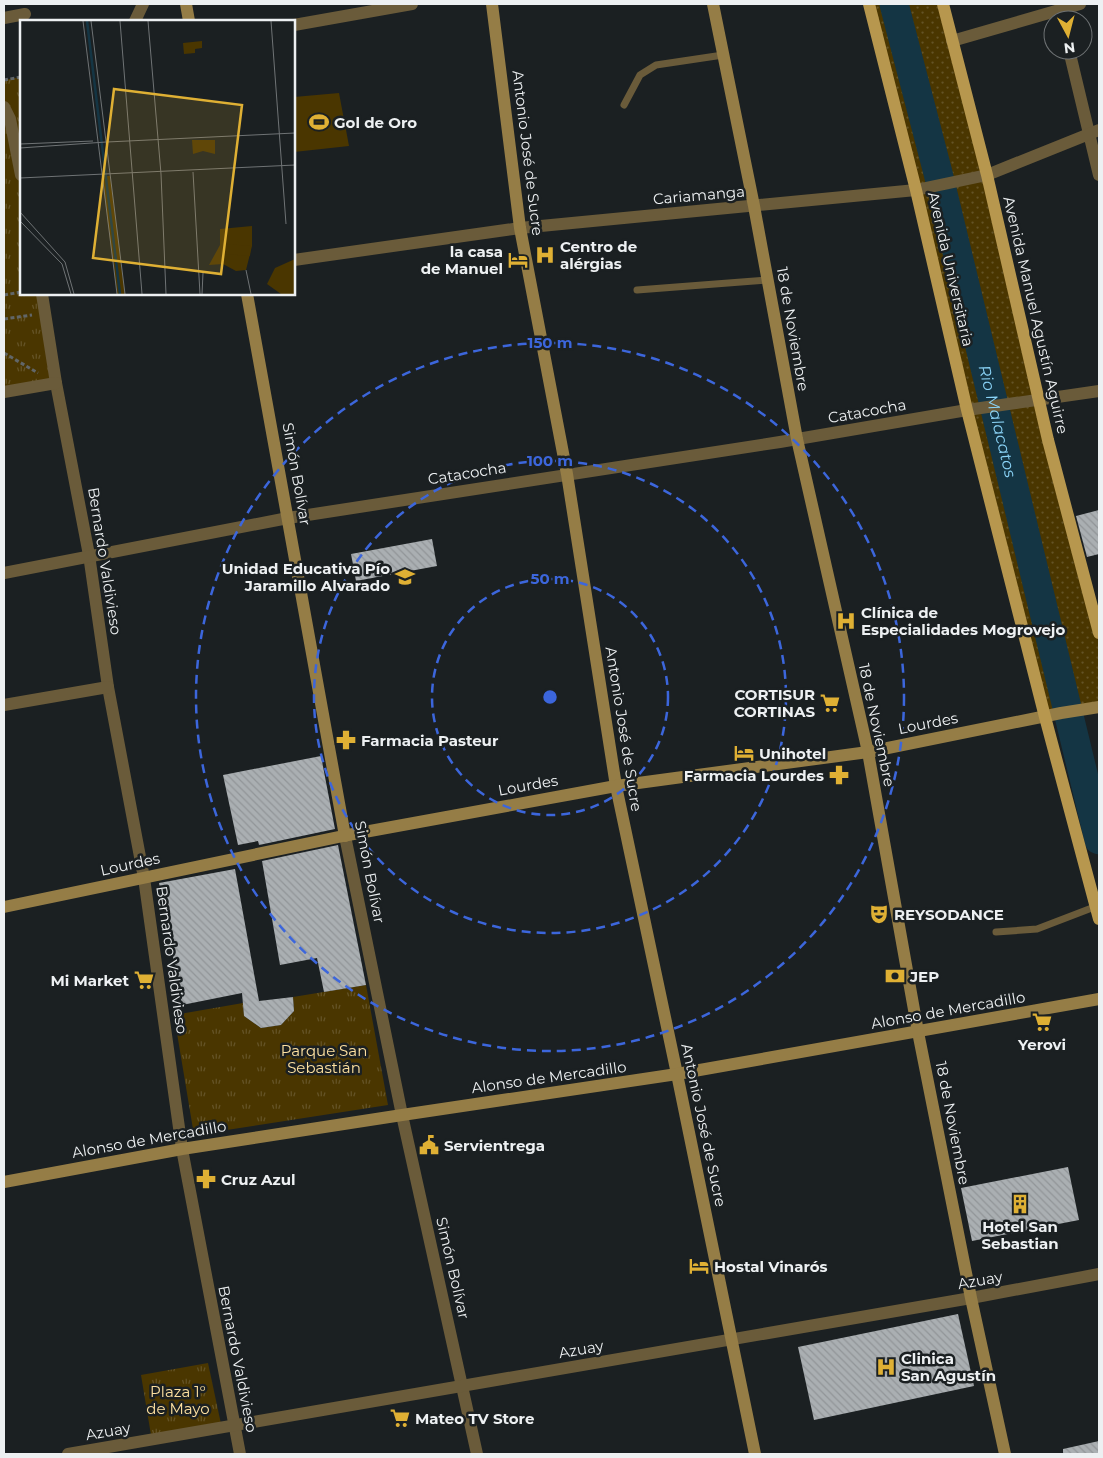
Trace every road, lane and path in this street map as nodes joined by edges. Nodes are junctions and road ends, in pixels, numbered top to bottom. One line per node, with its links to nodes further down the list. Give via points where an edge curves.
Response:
1 (143, 4): 11 (street)
2 (186, 4): 12 (street)
3 (412, 4): 13 (street)
4 (492, 4): 27 (street, Antonio José de Sucre)
5 (713, 4): 15 (street, 18 de Noviembre)
6 (869, 4): 25 (main road, Avenida Universitaria)
7 (943, 4): 14 (main road, Avenida Manuel Agustín Aguirre)
8 (1080, 4): 14 (street)
9 (25, 14): 10 (street)
10 (4, 18)
11 (135, 20)
12 (189, 20)
13 (295, 25)
14 (952, 41): 24 (main road, Avenida Manuel Agustín Aguirre)
15 (723, 55): 19 (lane, via 656,65 640,76); 26 (street, 18 de Noviembre)
16 (1072, 60): 21 (street)
17 (20, 77): 18 (path)
18 (4, 80)
19 (624, 105)
20 (4, 108): 22 (street, via 10,119)
21 (1095, 132): 23 (street); 24 (street, Cariamanga)
22 (20, 170)
23 (1099, 175)
24 (981, 177): 25 (street, Cariamanga); 41 (main road, Avenida Manuel Agustín Aguirre)
25 (916, 190): 26 (street, Cariamanga); 42 (main road, Avenida Universitaria)
26 (754, 206): 27 (street, Cariamanga); 29 (street, 18 de Noviembre)
27 (520, 228): 28 (street, Cariamanga); 44 (street, Antonio José de Sucre)
28 (295, 260)
29 (767, 280): 30 (lane); 43 (street, 18 de Noviembre)
30 (637, 290)
31 (20, 292): 32 (path)
32 (4, 295)
33 (42, 295): 35 (street, Bernardo Valdivieso)
34 (248, 295): 45 (street, Simón Bolívar)
35 (45, 313): 36 (path); 38 (street, Bernardo Valdivieso)
36 (4, 319)
37 (4, 353): 38 (path)
38 (56, 383): 40 (street); 46 (street, Bernardo Valdivieso)
39 (1099, 391): 41 (street, Catacocha)
40 (4, 392)
41 (1032, 401): 42 (street, Catacocha); 48 (main road, Avenida Manuel Agustín Aguirre)
42 (967, 410): 43 (street, Catacocha); 52 (main road, Avenida Universitaria)
43 (797, 439): 44 (street, Catacocha); 53 (street, 18 de Noviembre)
44 (567, 474): 45 (street, Catacocha); 54 (street, Antonio José de Sucre)
45 (288, 518): 46 (street, Catacocha); 55 (street, Simón Bolívar)
46 (89, 555): 47 (street, Catacocha); 49 (street, Bernardo Valdivieso)
47 (4, 573)
48 (1099, 633)
49 (108, 687): 50 (street); 56 (street, Bernardo Valdivieso)
50 (4, 705)
51 (1099, 707): 52 (street, Lourdes)
52 (1045, 716): 53 (street, Lourdes); 58 (main road, Avenida Universitaria)
53 (868, 752): 54 (street, Lourdes); 61 (street, 18 de Noviembre)
54 (616, 786): 55 (street, Lourdes); 62 (street, Antonio José de Sucre)
55 (345, 836): 56 (street, Lourdes); 63 (street, Simón Bolívar)
56 (144, 878): 57 (street, Lourdes); 64 (street, Bernardo Valdivieso)
57 (4, 907)
58 (1098, 912): 59 (lane, via 1037,929)
59 (996, 932)
60 (1099, 999): 61 (street, Alonso de Mercadillo)
61 (918, 1032): 62 (street, Alonso de Mercadillo); 67 (street, 18 de Noviembre)
62 (677, 1074): 63 (street, Alonso de Mercadillo); 68 (street, Antonio José de Sucre)
63 (402, 1114): 64 (street, Alonso de Mercadillo); 69 (street, Simón Bolívar)
64 (182, 1149): 65 (street, Alonso de Mercadillo); 70 (street, Bernardo Valdivieso)
65 (4, 1182)
66 (1099, 1274): 67 (street, Azuay)
67 (971, 1298): 68 (street, Azuay); 75 (street, 18 de Noviembre)
68 (731, 1339): 69 (street, Azuay); 74 (street, Antonio José de Sucre)
69 (463, 1386): 70 (street, Azuay); 73 (street, Simón Bolívar)
70 (234, 1425): 71 (street, Azuay); 72 (street, Bernardo Valdivieso)
71 (68, 1454)
72 (240, 1454)
73 (477, 1454)
74 (755, 1454)
75 (1005, 1454)

